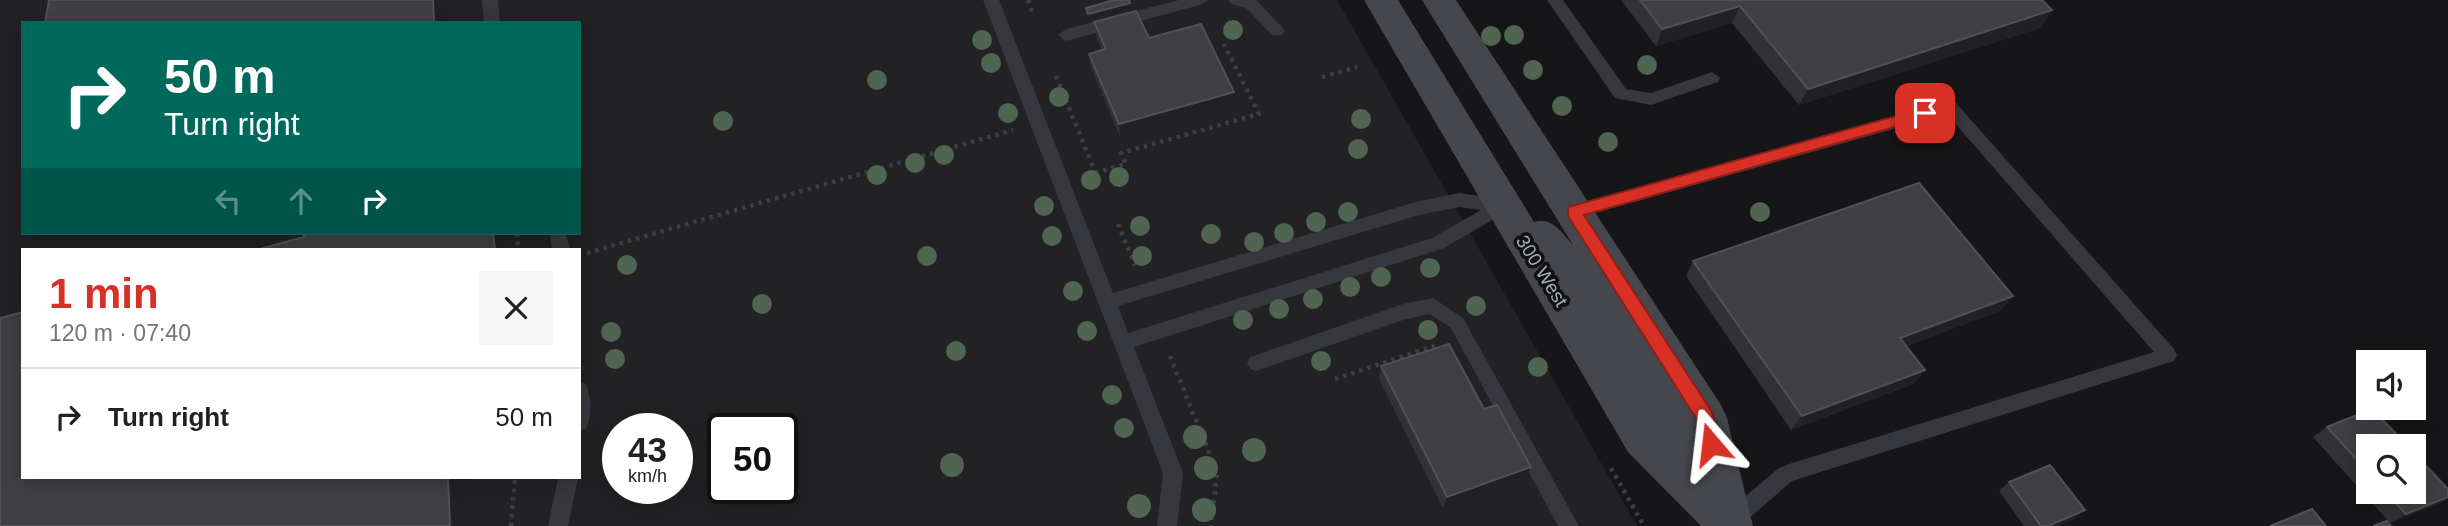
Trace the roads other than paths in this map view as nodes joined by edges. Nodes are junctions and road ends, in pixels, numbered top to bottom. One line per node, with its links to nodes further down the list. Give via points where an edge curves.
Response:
1 (490, 0): 8 (lane)
2 (992, 0): 15 (lane)
3 (1200, 0): 10 (lane)
4 (1236, 0): 9 (lane, via 1251,4)
5 (1381, 0): 13 (main road)
6 (1439, 0): 11 (main road)
7 (1555, 0): 12 (lane, via 1621,94 1651,99)
8 (492, 21)
9 (1277, 31)
10 (1066, 35)
11 (1479, 61): 13 (main road, via 1478,93 1494,148); 14 (main road)
12 (1712, 78)
13 (1502, 206): 15 (lane, via 1459,200 1419,208); 16 (lane, via 1438,243); 19 (main road, via 1547,241 1580,279)
14 (1574, 212): 19 (main road, via 1706,418); 19 (lane, via 1950,107 2168,355 1786,474)
15 (1107, 302): 16 (lane)
16 (1123, 343): 21 (lane, via 1173,473)
17 (1256, 363): 22 (lane, via 1433,306 1457,323)
18 (568, 479): 20 (lane)
19 (1730, 525)
20 (558, 526)
21 (1167, 526)
22 (1569, 526)

